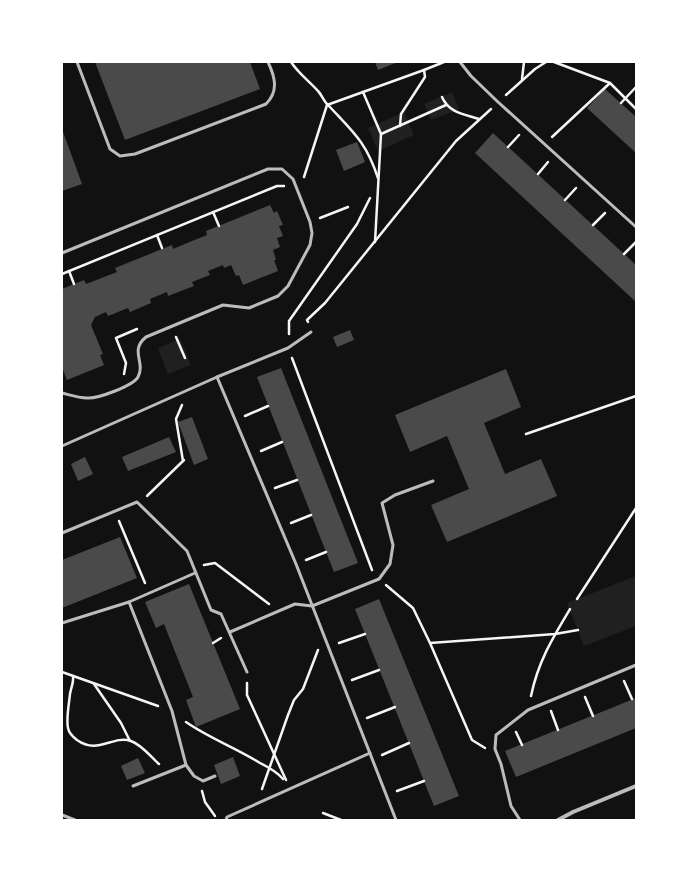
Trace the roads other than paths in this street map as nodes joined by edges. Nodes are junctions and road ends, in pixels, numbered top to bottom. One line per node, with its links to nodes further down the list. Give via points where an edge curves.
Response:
1 (77, 62): 2 (lane, via 110,149 120,156 135,154 266,104 273,97 274,86)
2 (268, 62)
3 (460, 62): 4 (lane, via 498,102)
4 (636, 227)
5 (62, 253): 8 (lane, via 268,169 282,169 293,179 310,222 312,234 310,245 288,286 278,296 249,308 224,305 146,336 139,342 137,350 140,369 138,377 131,383 100,396 87,398)
6 (310, 332): 7 (lane, via 288,348)
7 (217, 377): 9 (lane); 14 (lane)
8 (62, 393)
9 (62, 446)
10 (433, 481): 14 (lane, via 395,495 382,503 392,545 390,564 377,579)
11 (62, 533): 12 (lane, via 137,502 187,551)
12 (195, 573): 13 (lane); 16 (lane, via 211,610 221,614)
13 (129, 602): 15 (lane); 20 (lane, via 172,711)
14 (312, 606): 16 (lane, via 295,604); 19 (lane)
15 (62, 623)
16 (230, 632): 18 (lane)
17 (636, 665): 28 (lane, via 528,710 496,735 495,749 511,806)
18 (247, 672)
19 (370, 753): 26 (lane, via 259,802 227,817); 27 (lane)
20 (186, 765): 21 (lane, via 203,781); 22 (lane)
21 (215, 776)
22 (134, 786)
23 (636, 786): 29 (street)
24 (62, 815): 25 (lane)
25 (75, 820)
26 (226, 820)
27 (396, 820)
28 (520, 820)
29 (558, 820)

